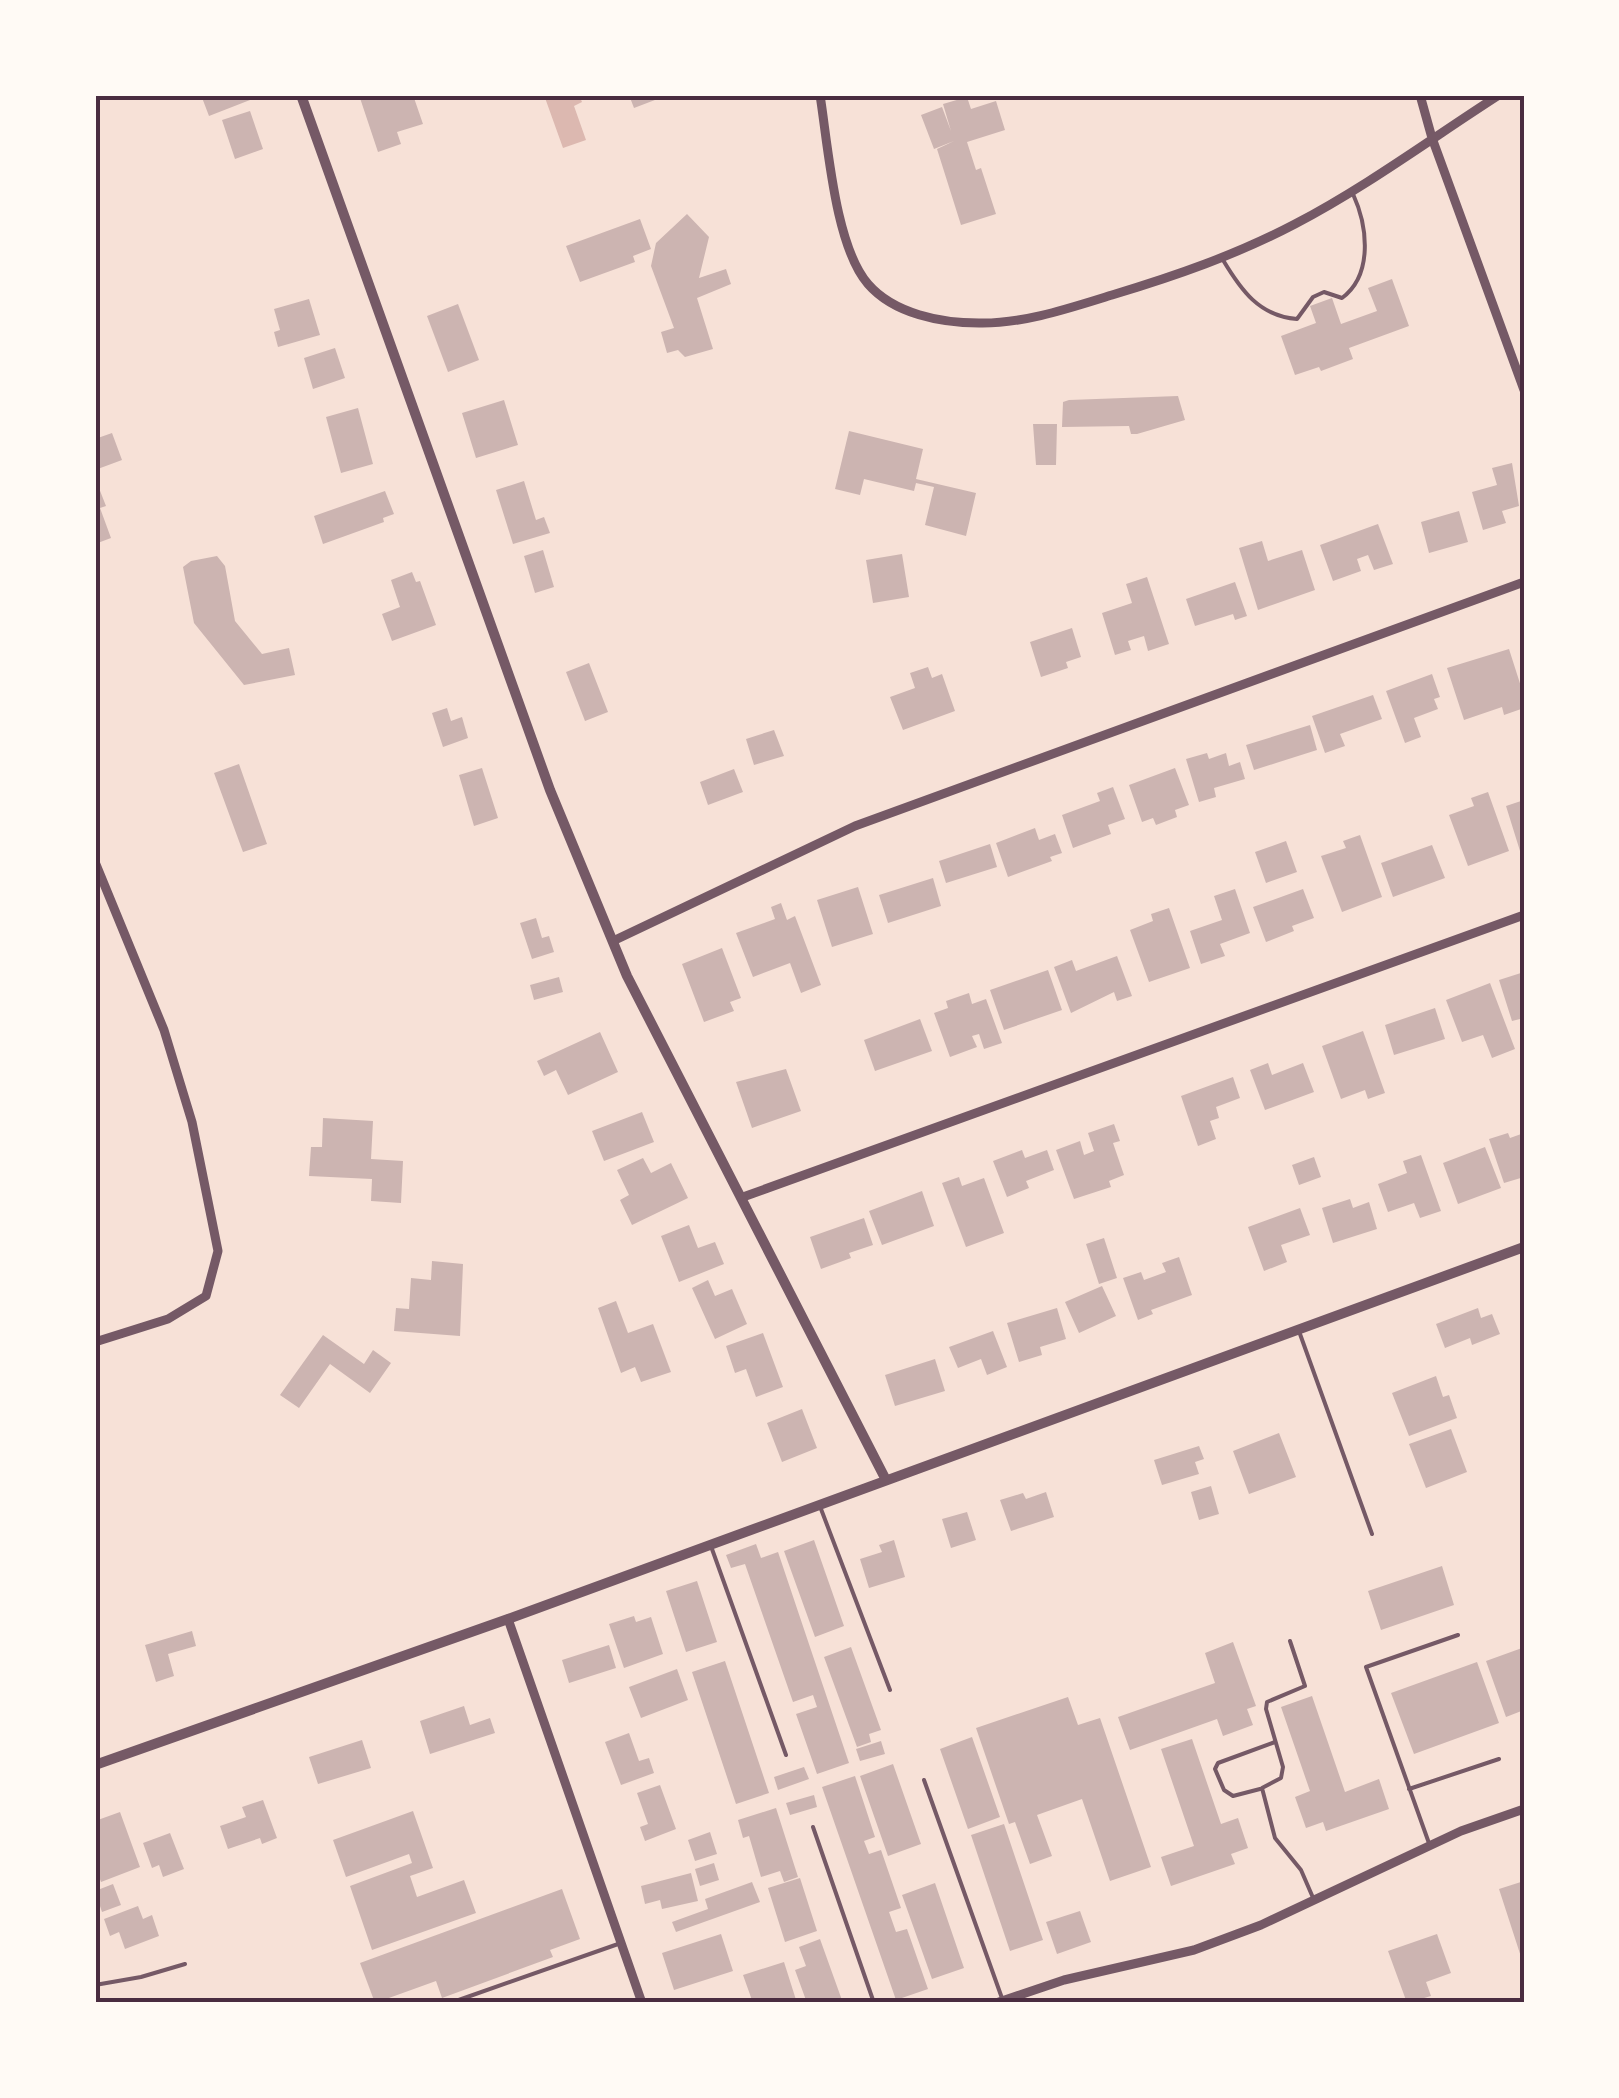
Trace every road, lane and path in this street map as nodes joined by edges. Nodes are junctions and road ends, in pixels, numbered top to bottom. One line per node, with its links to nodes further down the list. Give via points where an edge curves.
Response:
1 (301, 95): 12 (street, via 550,790)
2 (820, 95): 7 (street, via 844,234 868,284 894,305 983,324 1120,293)
3 (1420, 95): 5 (street)
4 (1500, 95): 5 (street)
5 (1432, 138): 6 (street); 8 (street)
6 (1351, 190): 7 (street); 7 (lane, via 1362,221 1362,268 1342,298 1324,292 1313,297 1297,319 1268,312 1245,293)
7 (1222, 258)
8 (1524, 390)
9 (1524, 582): 12 (street, via 855,826)
10 (95, 862): 16 (street, via 164,1030 200,1154 218,1251 206,1296 168,1319)
11 (1524, 914): 13 (street)
12 (613, 942): 13 (street)
13 (743, 1197): 17 (street)
14 (1524, 1247): 15 (street)
15 (1299, 1329): 17 (street); 19 (lane)
16 (95, 1342)
17 (886, 1480): 18 (street)
18 (819, 1504): 20 (street); 24 (lane)
19 (1372, 1534)
20 (710, 1544): 21 (street); 26 (lane)
21 (508, 1619): 28 (street); 36 (street)
22 (1458, 1635): 31 (lane, via 1366,1666)
23 (1290, 1641): 25 (lane, via 1305,1686 1267,1702)
24 (890, 1690)
25 (1275, 1742): 30 (lane, via 1281,1778); 30 (lane, via 1215,1768 1233,1796)
26 (786, 1755)
27 (1499, 1759): 31 (lane)
28 (95, 1764)
29 (924, 1780): 40 (lane)
30 (1262, 1788): 35 (lane, via 1276,1838)
31 (1410, 1789): 34 (lane)
32 (1524, 1809): 34 (street)
33 (813, 1827): 42 (lane)
34 (1430, 1846): 35 (street)
35 (1314, 1900): 40 (street, via 1194,1950)
36 (621, 1943): 39 (lane); 41 (street)
37 (185, 1964): 38 (lane)
38 (95, 1984)
39 (452, 2002)
40 (999, 2002)
41 (642, 2003)
42 (874, 2003)

